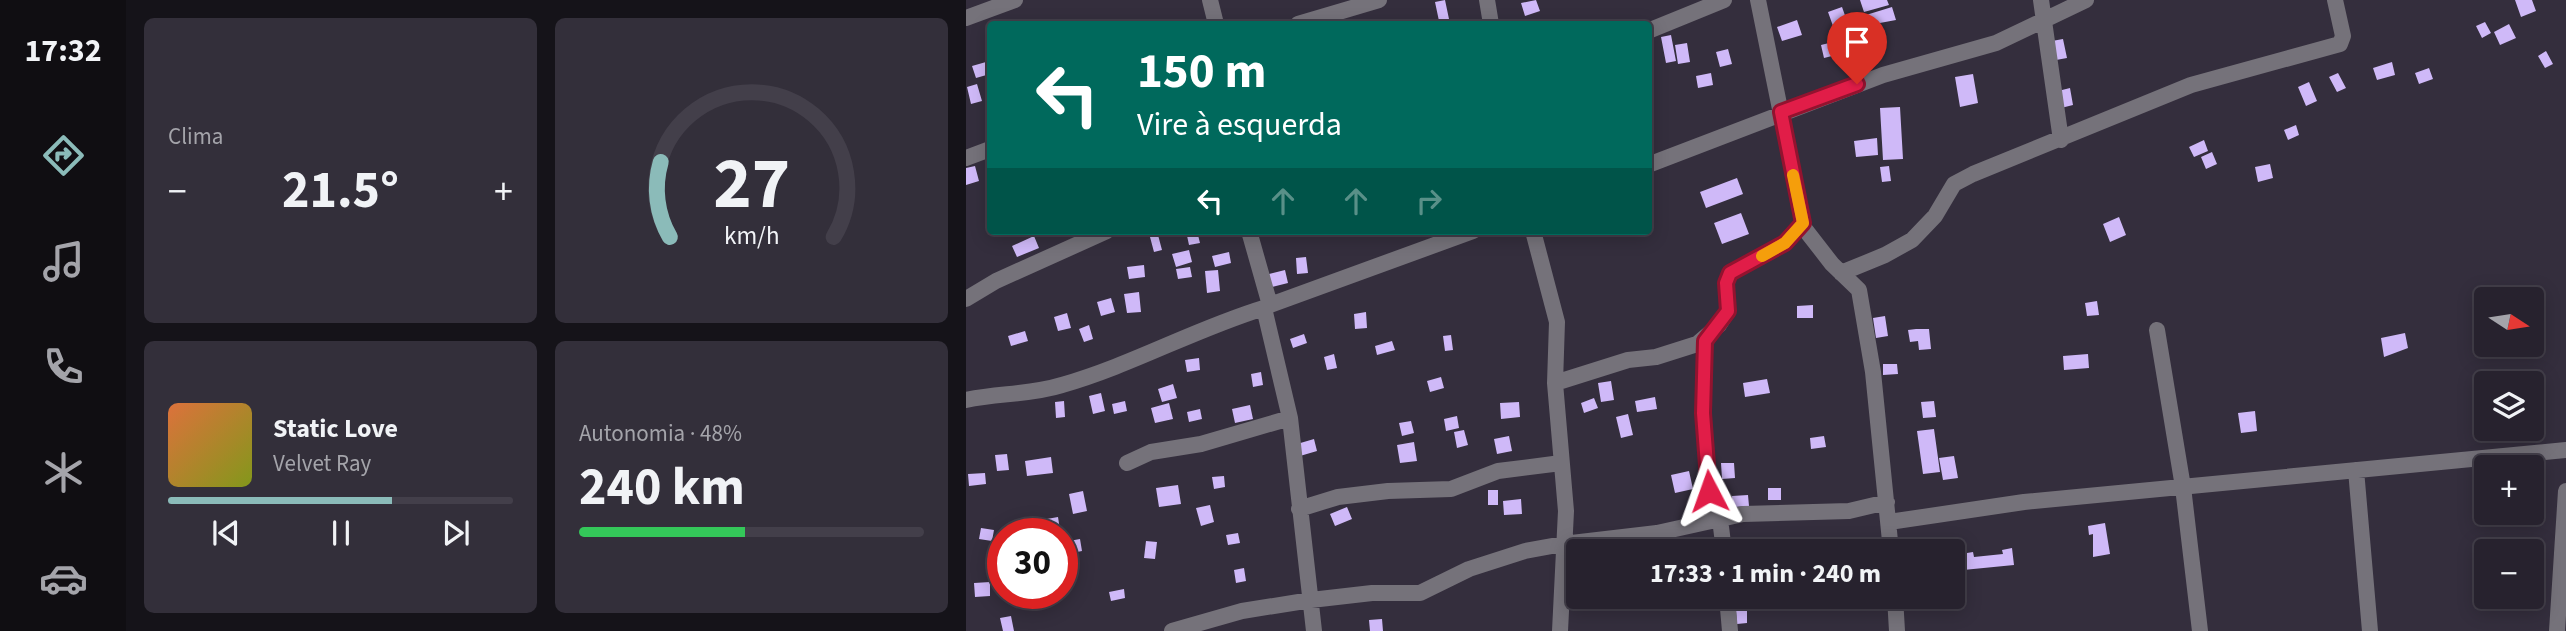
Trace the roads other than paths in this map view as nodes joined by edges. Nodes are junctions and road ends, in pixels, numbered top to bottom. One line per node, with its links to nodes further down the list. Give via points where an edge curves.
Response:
1 (1015, 0): 10 (street)
2 (1210, 0): 12 (street)
3 (1379, 0): 13 (street)
4 (1487, 0): 14 (street)
5 (1724, 0): 15 (street)
6 (1758, 0): 16 (street)
7 (2041, 0): 11 (street)
8 (2086, 0): 11 (street)
9 (2335, 0): 17 (street, via 2343,36 2340,44 2191,85)
10 (966, 18)
11 (2045, 19): 16 (street, via 1996,43 1883,75); 17 (street)
12 (1215, 21)
13 (1308, 21)
14 (1490, 21)
15 (1652, 29)
16 (1781, 112): 20 (street); 21 (street)
17 (2061, 140): 26 (street, via 1954,184 1935,216 1912,240)
18 (987, 150): 19 (street)
19 (966, 158)
20 (1652, 162)
21 (1803, 223): 26 (street); 30 (street, via 1785,243 1730,273 1728,311)
22 (1098, 235): 27 (street)
23 (1250, 235): 28 (street)
24 (1534, 235): 31 (street, via 1557,322)
25 (1451, 236): 28 (street)
26 (1841, 273): 40 (street, via 1859,290)
27 (966, 299)
28 (1267, 307): 32 (street, via 1217,322 1136,361 1065,384 1030,394); 33 (street)
29 (2157, 330): 38 (street)
30 (1705, 341): 31 (street); 42 (street, via 1703,413 1710,508)
31 (1555, 383): 36 (street)
32 (966, 400)
33 (1290, 418): 35 (street, via 1202,444 1151,452); 41 (street)
34 (2566, 450): 37 (street)
35 (1127, 463)
36 (1561, 463): 41 (street, via 1498,471 1451,489 1363,494); 46 (street, via 1566,511)
37 (2356, 470): 38 (street); 56 (street)
38 (2183, 487): 43 (street, via 2024,502); 55 (street)
39 (2566, 491): 57 (street)
40 (1887, 502): 42 (street, via 1867,509); 43 (street)
41 (1299, 509): 47 (street)
42 (1720, 519): 44 (street); 46 (street, via 1657,533)
43 (1889, 522): 45 (street)
44 (1722, 539)
45 (1890, 539)
46 (1563, 544): 47 (street, via 1469,569 1420,593); 52 (street)
47 (1311, 600): 50 (street, via 1242,611); 51 (street)
48 (1728, 609): 53 (street)
49 (1896, 609): 54 (street)
50 (1172, 631)
51 (1314, 631)
52 (1560, 631)
53 (1730, 631)
54 (1897, 631)
55 (2200, 631)
56 (2370, 631)
57 (2557, 631)

